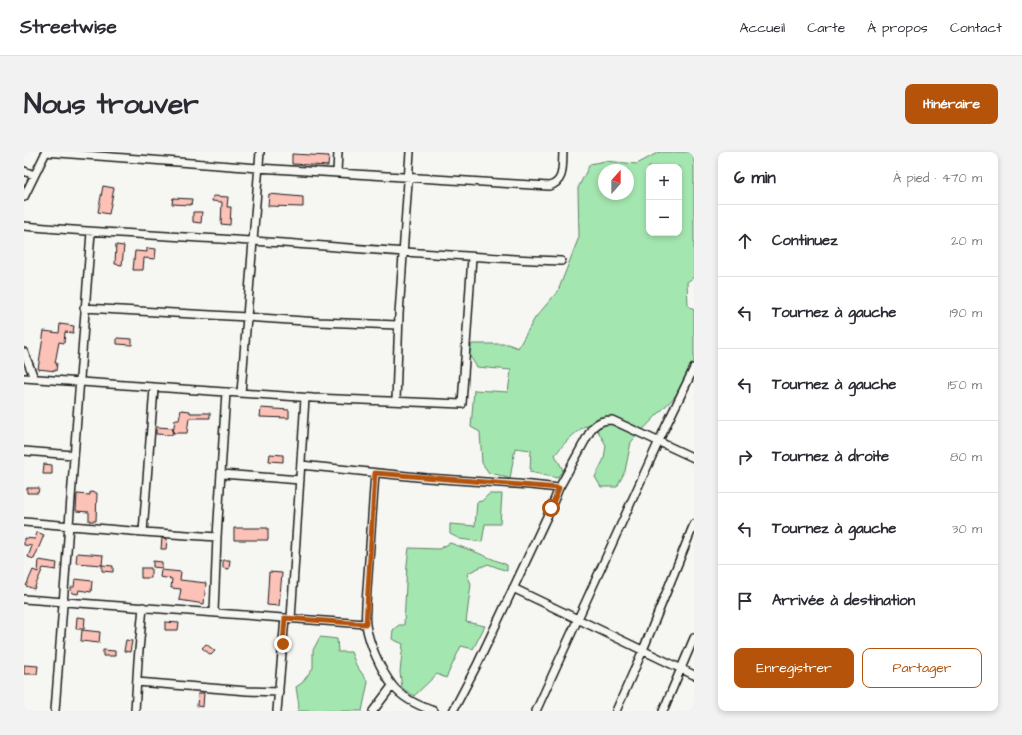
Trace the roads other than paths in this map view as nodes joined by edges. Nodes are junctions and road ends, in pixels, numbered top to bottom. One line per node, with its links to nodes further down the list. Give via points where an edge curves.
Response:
1 (46, 152): 6 (street); 10 (street)
2 (260, 152): 7 (street)
3 (338, 152): 9 (street)
4 (410, 152): 11 (street)
5 (563, 152): 11 (street, via 562,175 555,185 549,186)
6 (127, 155): 7 (street)
7 (258, 168): 9 (street); 15 (street)
8 (24, 171): 10 (street)
9 (337, 172): 11 (street)
10 (34, 175): 12 (street)
11 (408, 177): 16 (street)
12 (24, 197)
13 (24, 226): 14 (street)
14 (91, 232): 15 (street); 19 (street)
15 (253, 241): 16 (street); 20 (street)
16 (403, 252): 17 (street); 21 (street)
17 (472, 257): 18 (street); 31 (street, via 462,404)
18 (562, 261)
19 (84, 308): 20 (street); 26 (street)
20 (247, 317): 21 (street); 29 (street)
21 (398, 325): 31 (street)
22 (24, 352): 25 (street)
23 (694, 368): 32 (street)
24 (24, 378): 25 (street)
25 (34, 378): 26 (street)
26 (79, 382): 27 (street); 34 (street)
27 (154, 388): 28 (street); 44 (street)
28 (226, 392): 29 (street); 38 (street)
29 (241, 393): 30 (street)
30 (305, 398): 31 (street); 36 (street)
31 (396, 401)
32 (659, 441): 35 (street); 40 (street, via 612,420 598,422 592,428); 53 (street)
33 (24, 451): 34 (street)
34 (74, 455): 43 (street)
35 (694, 458)
36 (301, 465): 37 (street); 39 (street)
37 (375, 473): 40 (street); 54 (street)
38 (222, 474): 39 (street); 46 (street)
39 (300, 480): 52 (street)
40 (559, 488): 47 (street)
41 (24, 522): 43 (street)
42 (694, 524): 45 (street)
43 (68, 525): 44 (street); 49 (street)
44 (144, 532): 46 (street)
45 (692, 535): 56 (street)
46 (217, 536): 51 (street)
47 (514, 588): 53 (street); 67 (street)
48 (24, 598): 49 (street)
49 (64, 602): 50 (street); 62 (street)
50 (143, 607): 51 (street); 59 (street)
51 (214, 612): 52 (street)
52 (288, 618): 54 (street); 61 (street)
53 (577, 619): 56 (street); 68 (street)
54 (366, 624): 60 (street, via 373,649)
55 (694, 638): 57 (street)
56 (643, 650): 57 (street); 69 (street)
57 (681, 669): 58 (street); 70 (street)
58 (694, 675)
59 (137, 682): 61 (street); 63 (street)
60 (392, 686): 65 (street); 66 (street, via 405,697)
61 (279, 692): 64 (street)
62 (55, 711)
63 (135, 711)
64 (278, 711)
65 (373, 711)
66 (434, 711)
67 (453, 711)
68 (536, 711)
69 (616, 711)
70 (663, 711)

